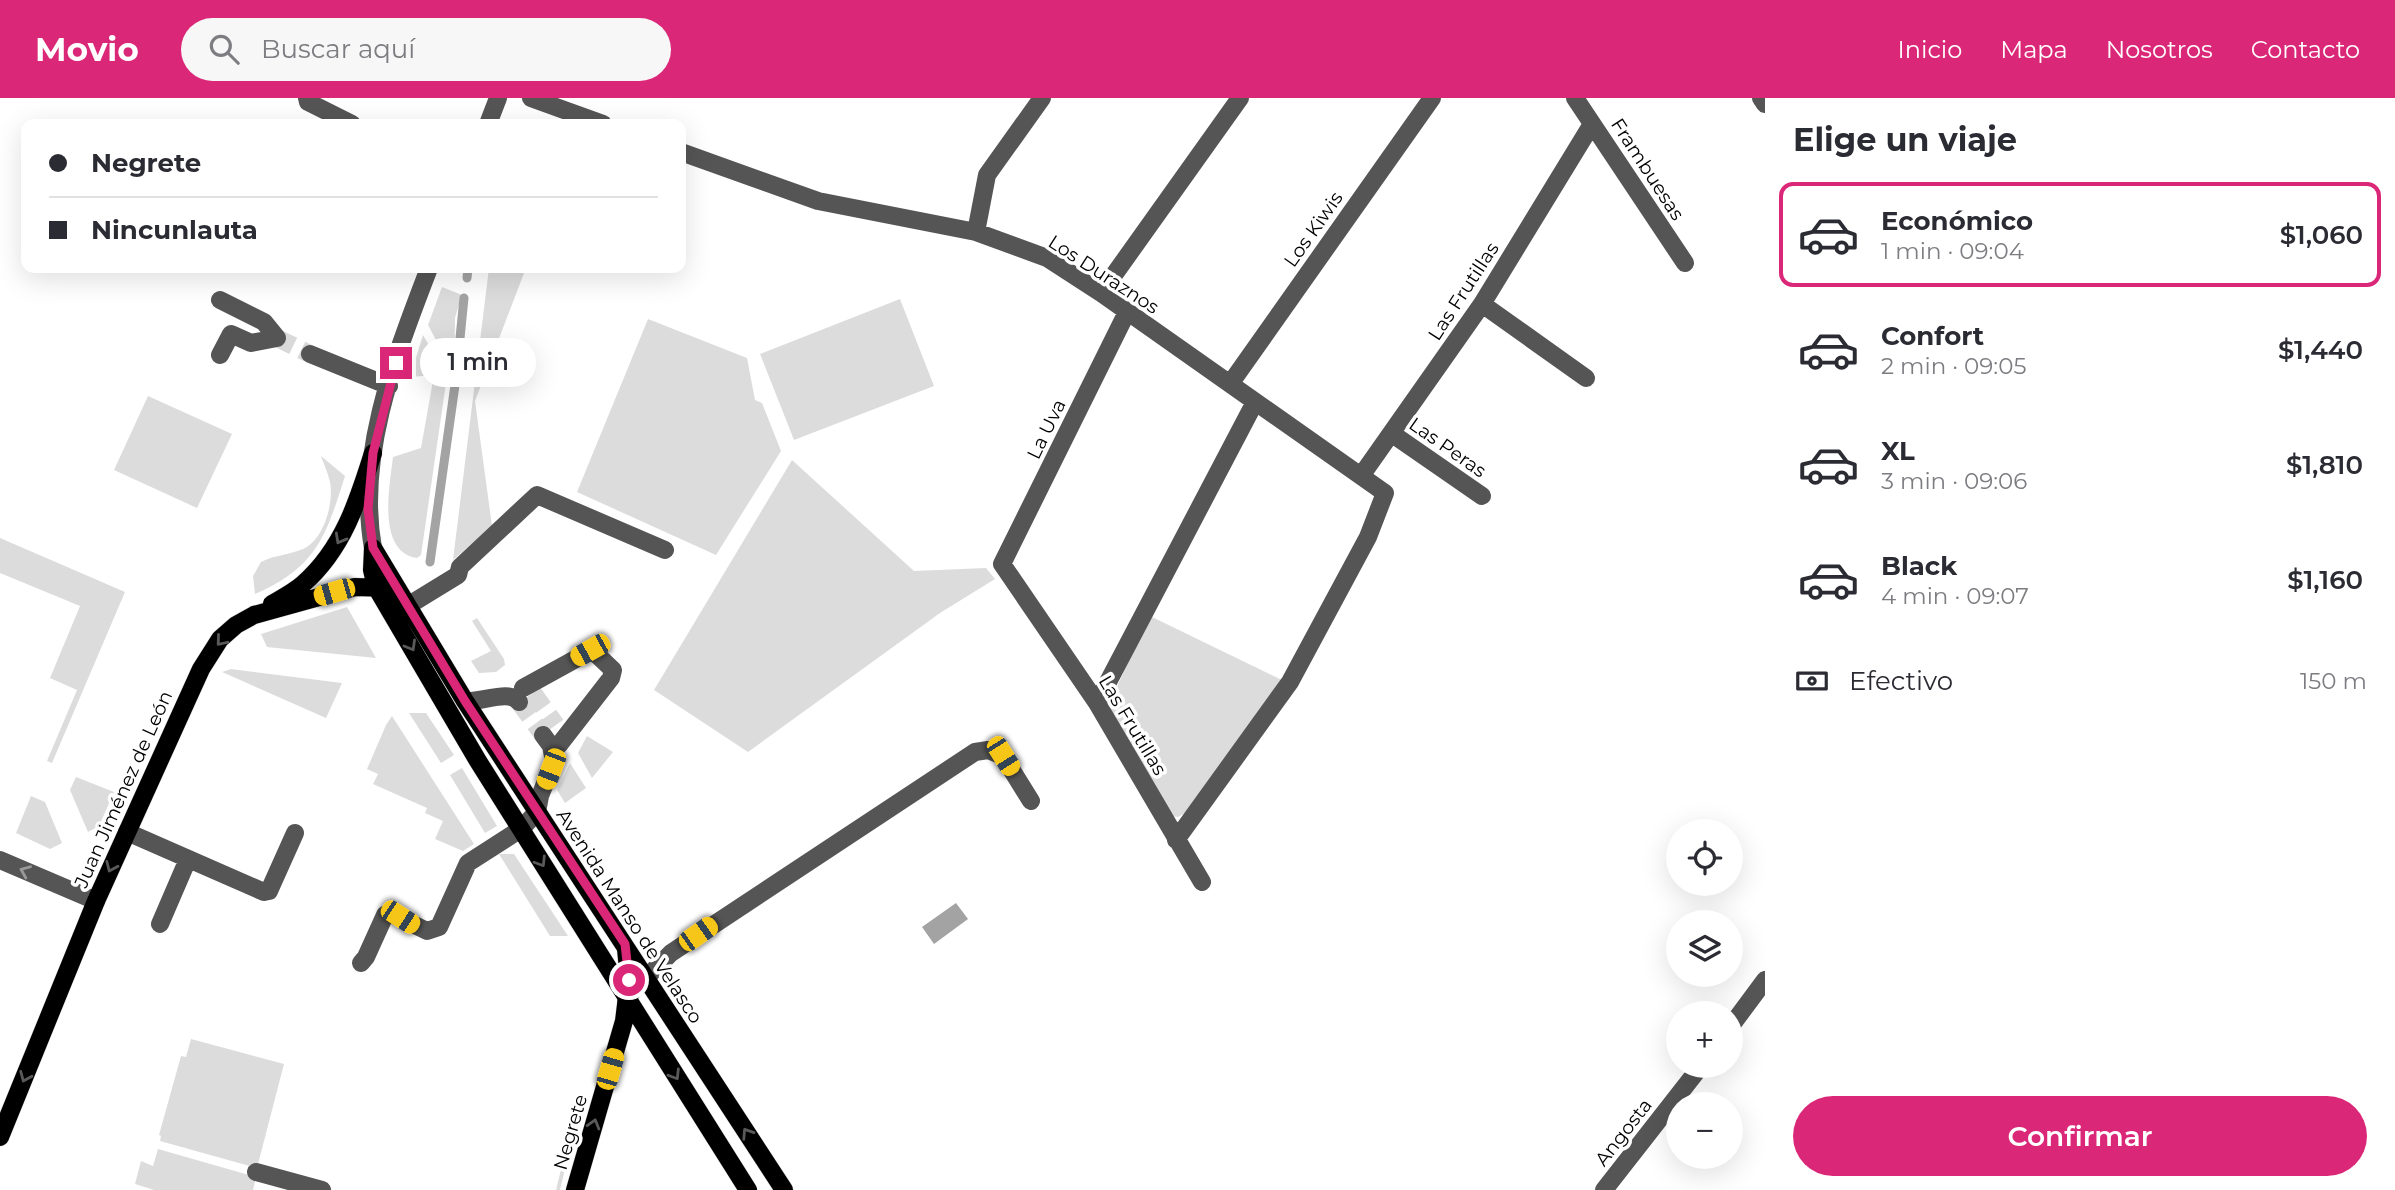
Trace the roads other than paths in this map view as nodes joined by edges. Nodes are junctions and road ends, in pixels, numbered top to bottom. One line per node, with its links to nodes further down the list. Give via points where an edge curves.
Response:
1 (307, 98): 10 (street)
2 (499, 98): 11 (street)
3 (531, 98): 12 (street)
4 (1042, 98): 15 (street, via 987,174)
5 (1240, 98): 18 (street)
6 (1432, 98): 25 (street, Los Kiwis)
7 (1575, 98): 13 (street, Frambuesas)
8 (1761, 98): 9 (street)
9 (1765, 104)
10 (342, 119)
11 (490, 119)
12 (589, 119)
13 (1592, 124): 16 (street, Frambuesas); 20 (street, Las Frutillas)
14 (686, 154): 15 (street, Los Duraznos, via 818,201)
15 (976, 232): 18 (street, Los Duraznos, via 1047,258)
16 (1685, 263)
17 (427, 273): 26 (street)
18 (1101, 293): 21 (street, Los Duraznos)
19 (220, 300): 23 (street, via 264,322 276,338 251,343 231,334)
20 (1482, 304): 24 (street); 28 (street, Las Frutillas)
21 (1127, 312): 25 (street, Los Duraznos); 34 (street, La Uva)
22 (310, 354): 26 (street)
23 (220, 355)
24 (1586, 379)
25 (1230, 384): 27 (street, Los Duraznos)
26 (388, 386): 29 (street)
27 (1255, 402): 30 (street, Los Duraznos); 41 (street)
28 (1391, 433): 30 (street, Las Frutillas); 31 (street, Las Peras)
29 (373, 453): 32 (street, via 368,509); 38 (main road, one-way to 38, via 358,501 334,550 302,586)
30 (1361, 476): 49 (street, Los Duraznos, via 1385,493 1368,537 1290,682)
31 (1482, 496)
32 (373, 548): 35 (main road); 36 (main road, Avenida Manso de Velasco)
33 (665, 551): 37 (street, via 537,495 460,567 458,575)
34 (1002, 564): 41 (street, Las Frutillas)
35 (376, 587): 36 (main road, Juan Jiménez de León); 38 (main road, Juan Jiménez de León, via 355,587); 39 (main road)
36 (398, 589): 37 (main road, Avenida Manso de Velasco)
37 (409, 605): 39 (street); 40 (main road, Avenida Manso de Velasco)
38 (254, 615): 47 (main road, Juan Jiménez de León, one-way to 47, via 220,639 201,669)
39 (393, 615): 46 (main road, one-way to 46)
40 (465, 701): 43 (street, via 521,694 592,650 597,652 614,670 611,678); 45 (main road, Avenida Manso de Velasco)
41 (1097, 703): 49 (street, Las Frutillas)
42 (550, 730): 43 (street)
43 (556, 753): 45 (street)
44 (1031, 801): 57 (street, via 1003,756 988,750 975,752 704,930 671,953)
45 (537, 812): 46 (street); 55 (main road, Avenida Manso de Velasco)
46 (521, 830): 56 (street, via 468,863 439,927 427,931 385,915); 59 (main road, one-way to 59)
47 (127, 832): 50 (street); 53 (main road, Juan Jiménez de León, one-way to 53)
48 (295, 832): 50 (street, via 269,891)
49 (1176, 840): 52 (street, Las Frutillas)
50 (188, 859): 54 (street)
51 (0, 860): 53 (street, one-way to 51)
52 (1202, 882)
53 (96, 901): 64 (main road, Juan Jiménez de León, one-way to 64)
54 (160, 924)
55 (625, 944): 57 (main road, Avenida Manso de Velasco); 59 (main road, Negrete)
56 (361, 963)
57 (647, 978): 59 (street); 69 (main road, Avenida Manso de Velasco, one-way to 57)
58 (1765, 980): 60 (street)
59 (626, 998): 61 (main road); 62 (main road, Negrete)
60 (1743, 1010)
61 (653, 1041): 62 (main road); 68 (main road, one-way to 68)
62 (616, 1045): 67 (main road, Negrete, one-way to 62)
63 (1691, 1078): 70 (street, Angosta)
64 (0, 1137)
65 (256, 1172): 66 (street)
66 (322, 1190)
67 (575, 1190)
68 (748, 1190)
69 (784, 1190)
70 (1604, 1190)

